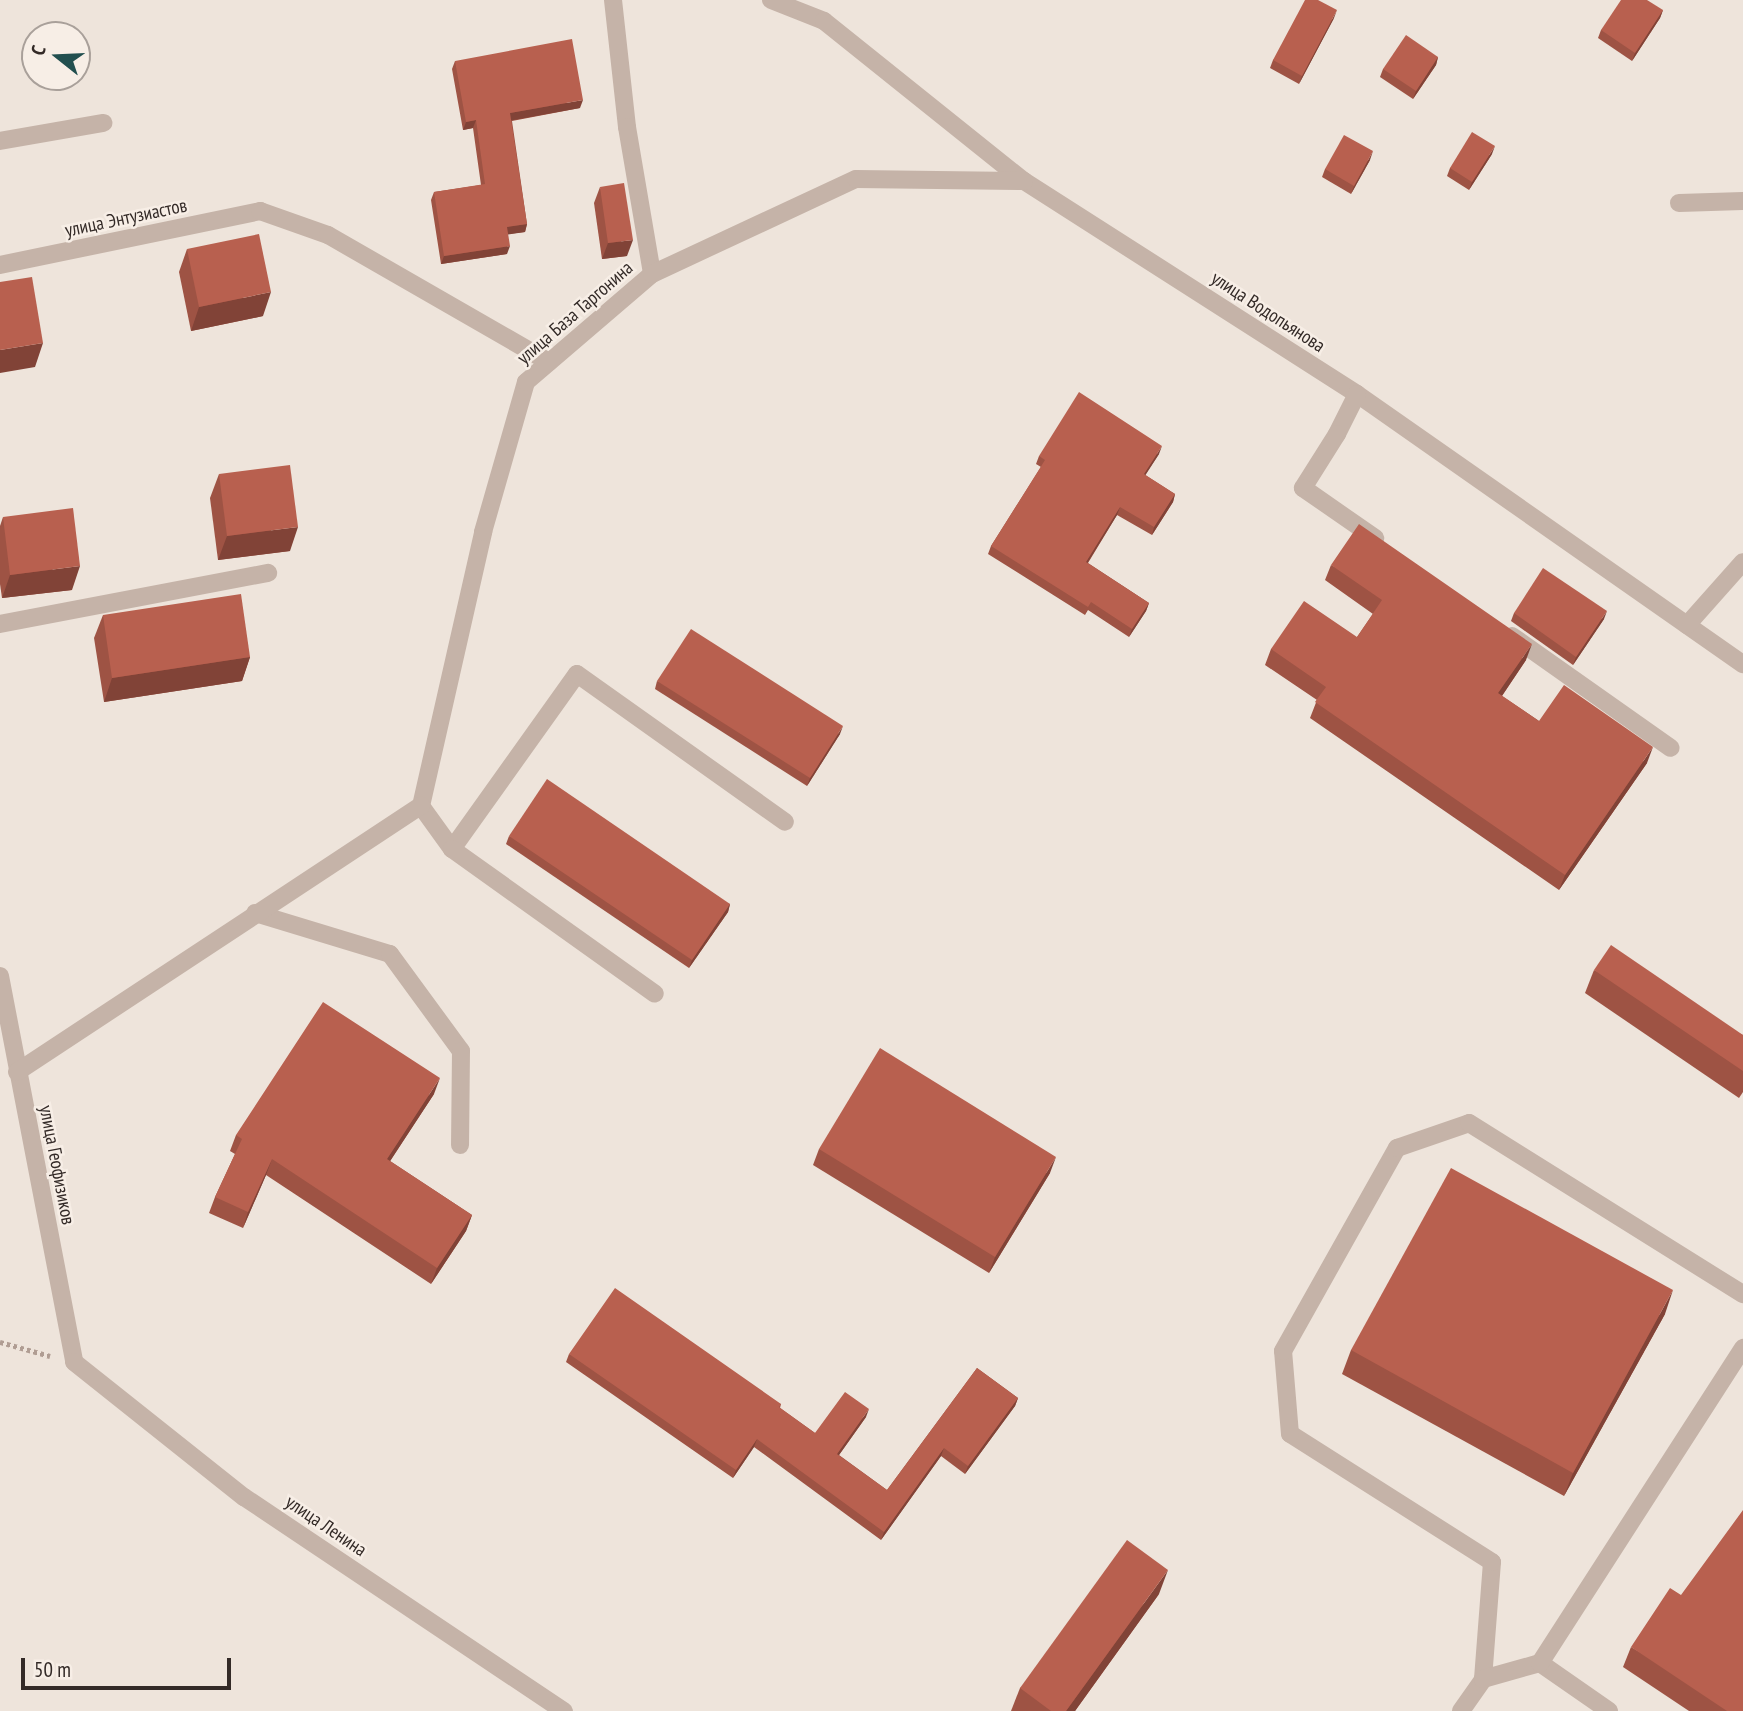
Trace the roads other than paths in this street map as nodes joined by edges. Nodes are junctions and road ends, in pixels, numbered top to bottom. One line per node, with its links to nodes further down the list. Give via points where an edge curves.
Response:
1 (613, 0): 9 (street, via 627,127)
2 (771, 0): 5 (street, улица Водопьянова, via 824,21)
3 (103, 122): 4 (street)
4 (0, 141)
5 (1024, 181): 9 (street, улица База Таргонина, via 856,179); 11 (street, улица Водопьянова)
6 (1743, 201): 7 (street)
7 (1679, 203)
8 (0, 265): 10 (street, улица Энтузиастов, via 260,211 328,235)
9 (652, 274): 10 (street, улица База Таргонина)
10 (549, 362): 20 (street, улица База Таргонина, via 526,382 483,532)
11 (1357, 394): 12 (street, via 1303,488); 17 (street, улица Водопьянова)
12 (1393, 551)
13 (1743, 562): 17 (street)
14 (268, 573): 16 (street)
15 (1493, 622): 19 (street)
16 (0, 624)
17 (1687, 625): 18 (street, улица Водопьянова)
18 (1743, 664)
19 (1671, 748)
20 (421, 806): 22 (street); 23 (street)
21 (785, 822): 22 (street, via 577,674)
22 (452, 849): 25 (street)
23 (255, 913): 26 (street); 27 (street, via 390,954 461,1051)
24 (0, 976): 26 (street, улица Геофизиков)
25 (655, 994)
26 (17, 1072): 30 (street, улица Геофизиков)
27 (460, 1145)
28 (1743, 1294): 32 (street, via 1469,1124 1397,1148 1283,1351 1290,1434 1492,1562)
29 (1743, 1348): 31 (street)
30 (74, 1362): 33 (street, улица Ленина, via 244,1497)
31 (1540, 1663): 32 (street); 35 (street)
32 (1483, 1679): 34 (street)
33 (564, 1711)
34 (1461, 1711)
35 (1609, 1711)

